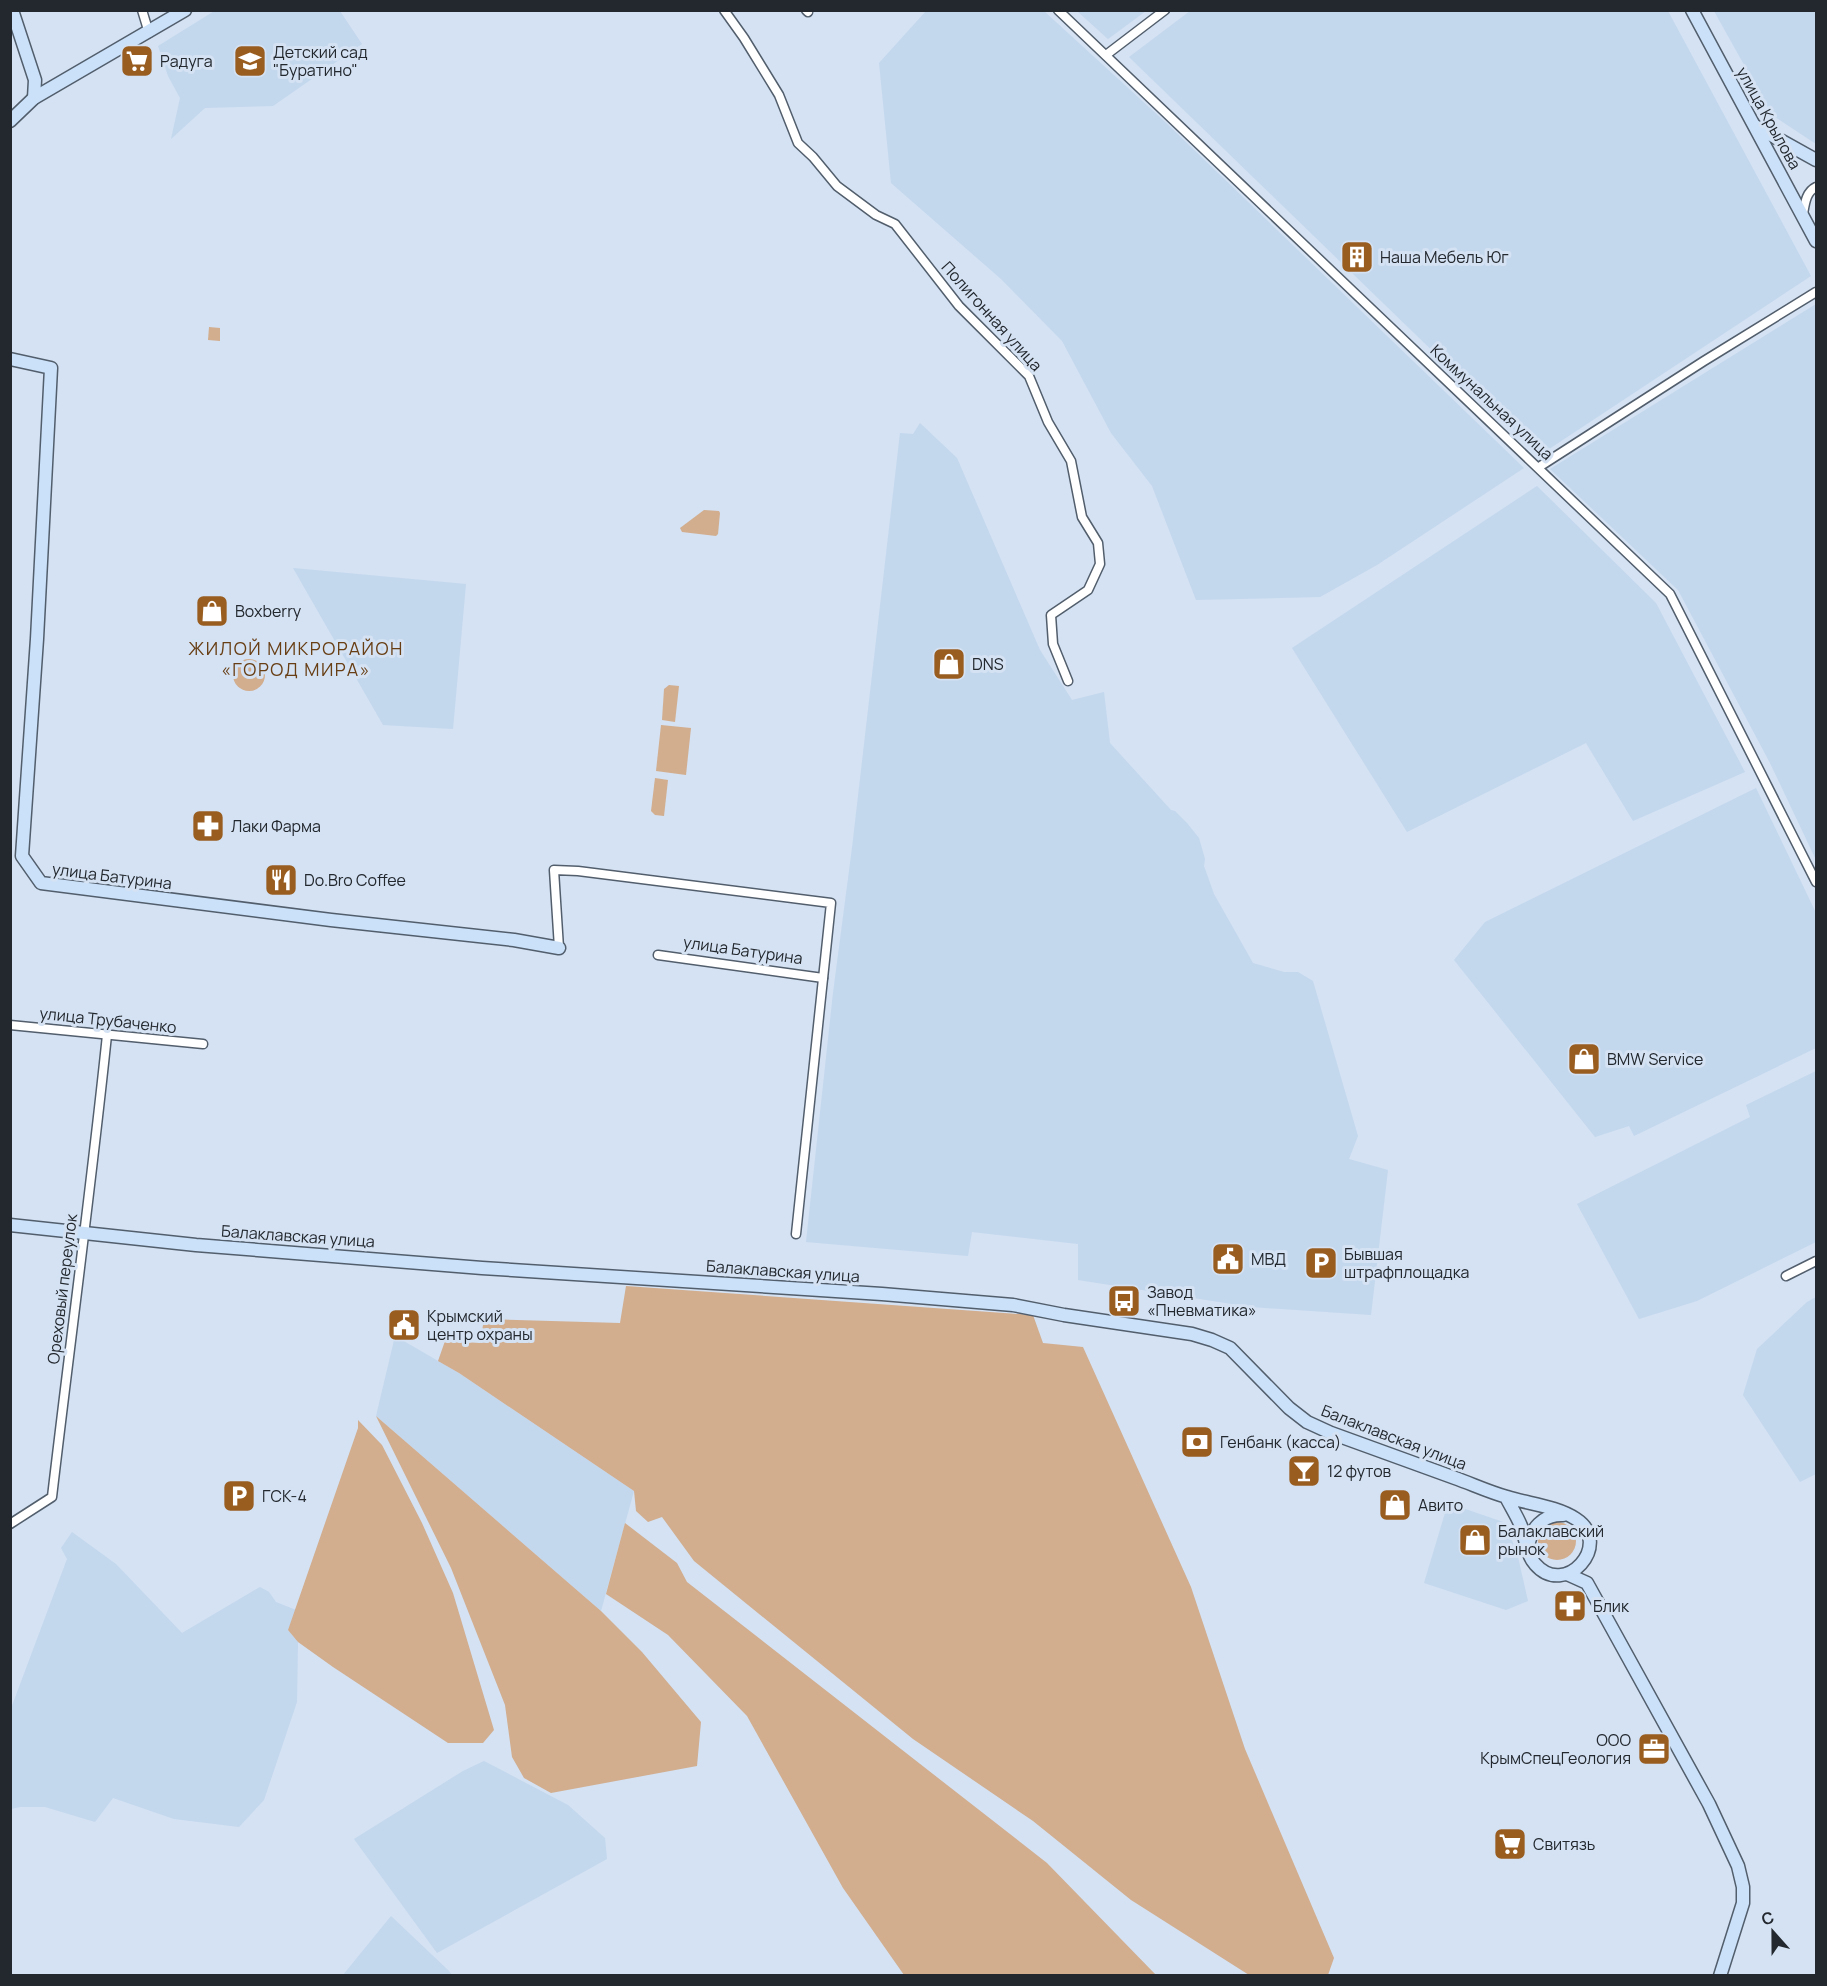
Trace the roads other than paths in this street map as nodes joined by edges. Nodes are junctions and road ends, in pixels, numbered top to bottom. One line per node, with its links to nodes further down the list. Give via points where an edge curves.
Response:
1 (12, 10): 10 (main road)
2 (142, 10): 8 (street)
3 (185, 10): 8 (main road)
4 (724, 10): 22 (street, Полигонная улица, via 779,95 798,143 837,186 895,224 959,306 1029,376 1048,422 1071,461 1082,517 1098,543 1100,564 1088,590 1051,615 1053,644)
5 (1058, 10): 9 (street, Коммунальная улица)
6 (1165, 10): 9 (street)
7 (1692, 10): 14 (main road, улица Крылова)
8 (150, 33): 11 (main road)
9 (1106, 56): 21 (street, Коммунальная улица)
10 (35, 81): 11 (main road); 12 (main road)
11 (55, 87): 12 (main road)
12 (34, 98): 13 (main road)
13 (10, 121)
14 (1754, 126): 15 (main road); 17 (main road, улица Крылова)
15 (1816, 160)
16 (1816, 187): 17 (street, via 1806,198)
17 (1803, 214): 18 (main road, улица Крылова)
18 (1816, 241)
19 (1816, 292): 21 (street)
20 (10, 359): 24 (main road, улица Батурина, via 51,368 22,856 41,883)
21 (1539, 467): 23 (street, Коммунальная улица, via 1670,594)
22 (1068, 681)
23 (1816, 882)
24 (559, 948): 26 (street, via 554,870 578,871 831,903)
25 (658, 955): 26 (street, улица Батурина)
26 (823, 978): 32 (street)
27 (10, 1025): 28 (street, улица Трубаченко)
28 (107, 1035): 29 (street, улица Трубаченко); 31 (street, Ореховый переулок)
29 (203, 1044)
30 (10, 1225): 31 (main road, Балаклавская улица)
31 (83, 1233): 35 (main road, Балаклавская улица, via 482,1268 1013,1305 1192,1334 1230,1348 1306,1422); 37 (street, Ореховый переулок, via 52,1497)
32 (796, 1234)
33 (1816, 1261): 34 (street)
34 (1786, 1276)
35 (1506, 1497): 36 (main road, Балаклавская улица); 38 (main road, via 1521,1525)
36 (1568, 1516): 38 (main road, via 1548,1517 1539,1522 1529,1540); 39 (main road, Балаклавская улица, via 1587,1532 1590,1546)
37 (10, 1524)
38 (1529, 1553): 40 (main road, via 1543,1571)
39 (1584, 1563): 40 (main road); 41 (main road)
40 (1567, 1574): 41 (main road)
41 (1587, 1583): 42 (main road, via 1709,1804 1738,1866 1743,1903)
42 (1720, 1976)

